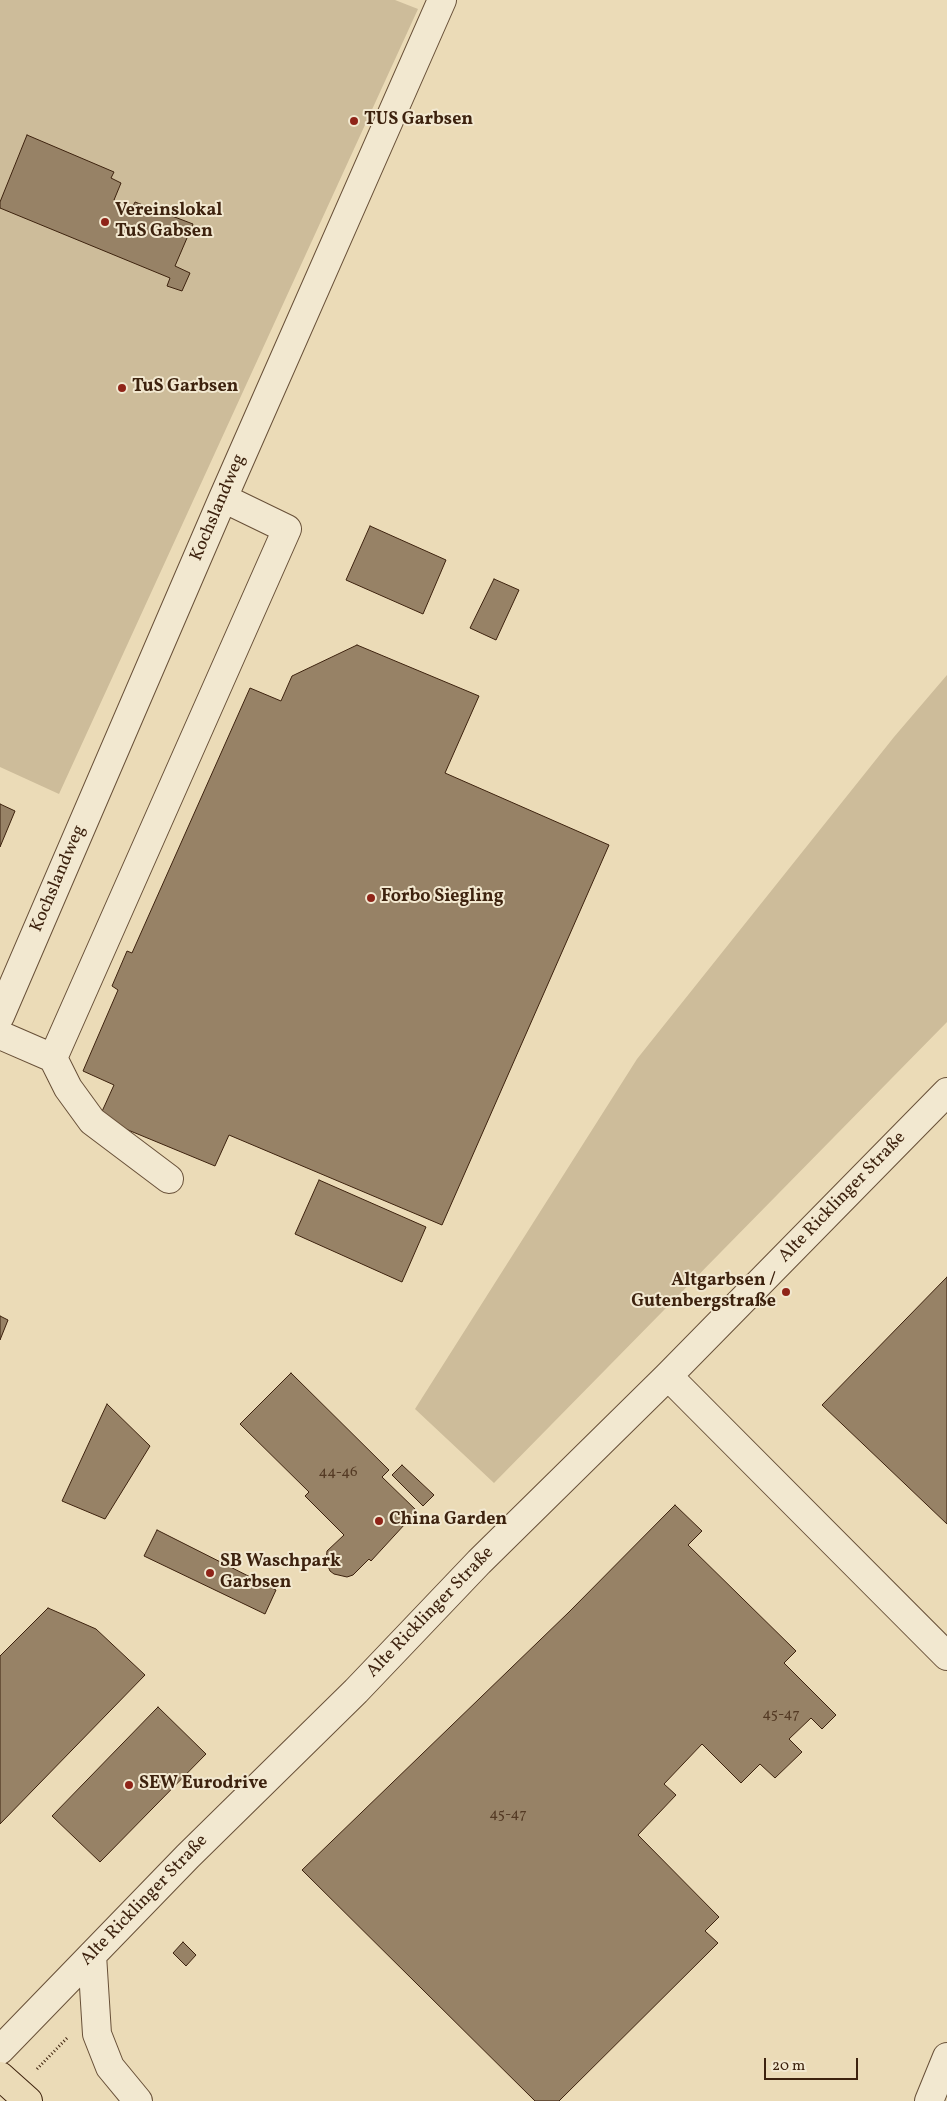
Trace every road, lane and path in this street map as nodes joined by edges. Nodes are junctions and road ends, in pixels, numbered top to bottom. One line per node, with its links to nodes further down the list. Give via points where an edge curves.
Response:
1 (442, 0): 2 (street, Kochslandweg)
2 (223, 498): 3 (street, Kochslandweg); 5 (street, via 287,529)
3 (0, 1016)
4 (0, 1035): 5 (street)
5 (53, 1058): 7 (street, via 72,1094 92,1121)
6 (947, 1092): 8 (street, Alte Ricklinger Straße)
7 (169, 1179)
8 (668, 1376): 9 (street); 10 (street, Alte Ricklinger Straße)
9 (947, 1656)
10 (92, 1954): 11 (street); 12 (street, Alte Ricklinger Straße)
11 (94, 2010): 14 (path); 15 (street, via 97,2034 110,2067)
12 (0, 2050)
13 (947, 2056): 16 (street)
14 (15, 2089)
15 (138, 2101)
16 (929, 2101)

